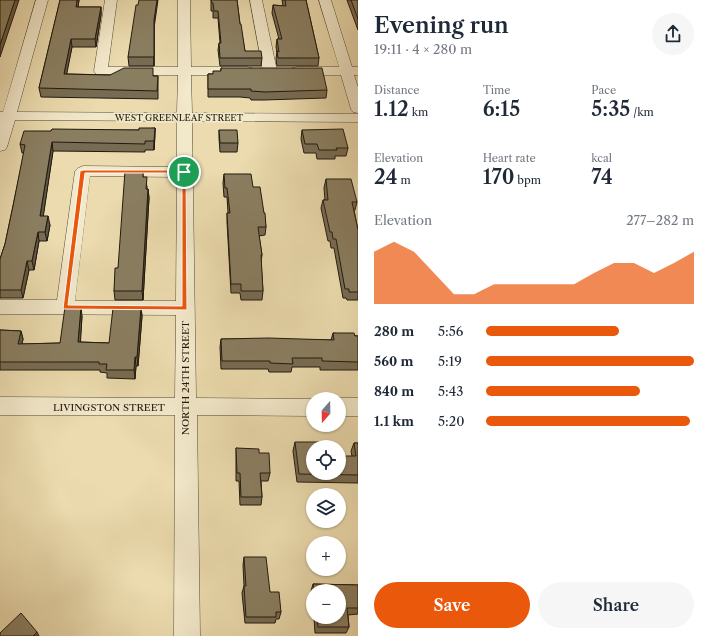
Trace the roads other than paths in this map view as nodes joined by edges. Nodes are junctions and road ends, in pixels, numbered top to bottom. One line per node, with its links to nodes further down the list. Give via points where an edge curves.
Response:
1 (42, 0): 10 (street)
2 (111, 0): 6 (street, via 101,71)
3 (184, 0): 6 (street, NORTH 24TH STREET)
4 (256, 0): 7 (street)
5 (325, 0): 8 (street)
6 (184, 71): 7 (street); 11 (street, NORTH 24TH STREET)
7 (270, 71): 8 (street)
8 (352, 71): 9 (street)
9 (358, 109)
10 (4, 116): 11 (street, WEST GREENLEAF STREET); 13 (street)
11 (184, 117): 12 (street, WEST GREENLEAF STREET); 14 (street, NORTH 24TH STREET)
12 (358, 118)
13 (0, 146)
14 (184, 172): 16 (street, via 83,171); 17 (street, NORTH 24TH STREET)
15 (0, 307): 16 (street)
16 (65, 308): 17 (street)
17 (185, 308): 19 (street, NORTH 24TH STREET)
18 (0, 406): 19 (street, LIVINGSTON STREET)
19 (186, 407): 20 (street, LIVINGSTON STREET); 23 (street, NORTH 24TH STREET)
20 (306, 407)
21 (346, 407): 22 (street)
22 (358, 407)
23 (187, 636)

